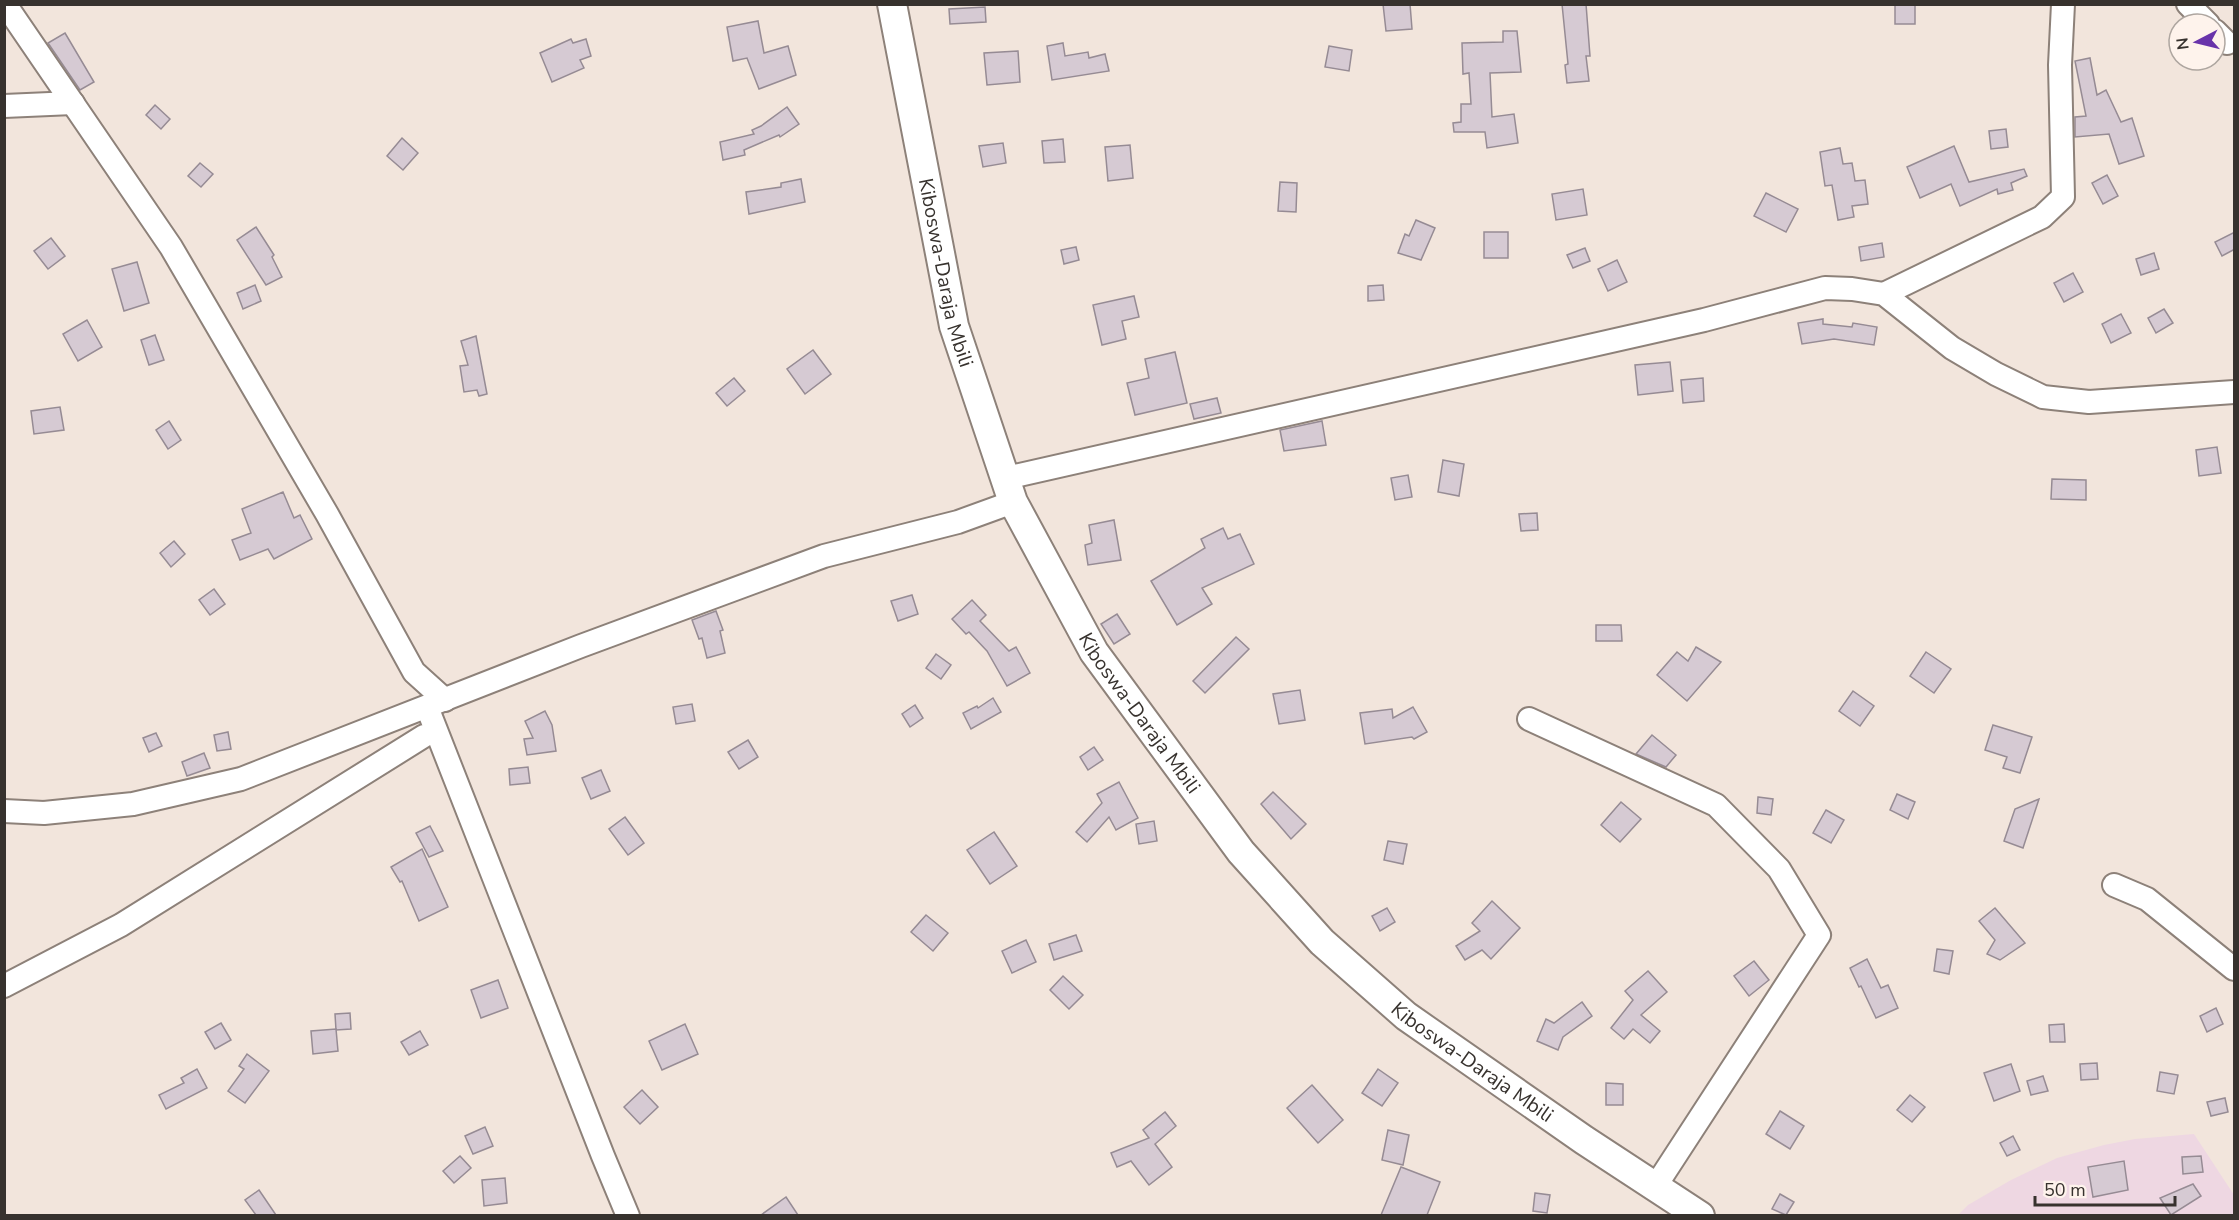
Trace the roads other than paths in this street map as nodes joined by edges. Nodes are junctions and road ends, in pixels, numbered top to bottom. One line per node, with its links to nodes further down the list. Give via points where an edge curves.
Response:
1 (5, 4): 4 (street)
2 (892, 4): 8 (main road, Kiboswa-Daraja Mbili, via 954,326)
3 (2063, 4): 6 (street, via 2063,197 2042,217)
4 (73, 103): 5 (street); 9 (street, via 171,247 327,513 414,672)
5 (4, 106)
6 (1884, 294): 7 (street, via 1952,348 2043,397 2089,402); 8 (street, via 1825,288)
7 (2235, 392)
8 (1010, 490): 9 (street, via 958,522 824,556); 16 (main road, Kiboswa-Daraja Mbili, via 1094,651 1241,852 1322,942 1406,1016)
9 (436, 703): 12 (street, via 241,779 133,804 44,813); 17 (street)
10 (1529, 719): 16 (street, via 1716,805 1779,869 1819,935)
11 (424, 736): 15 (street, via 121,925)
12 (4, 811)
13 (2114, 885): 14 (street, via 2147,899)
14 (2235, 969)
15 (4, 986)
16 (1655, 1186): 18 (main road, Kiboswa-Daraja Mbili)
17 (628, 1215)
18 (1700, 1215)

